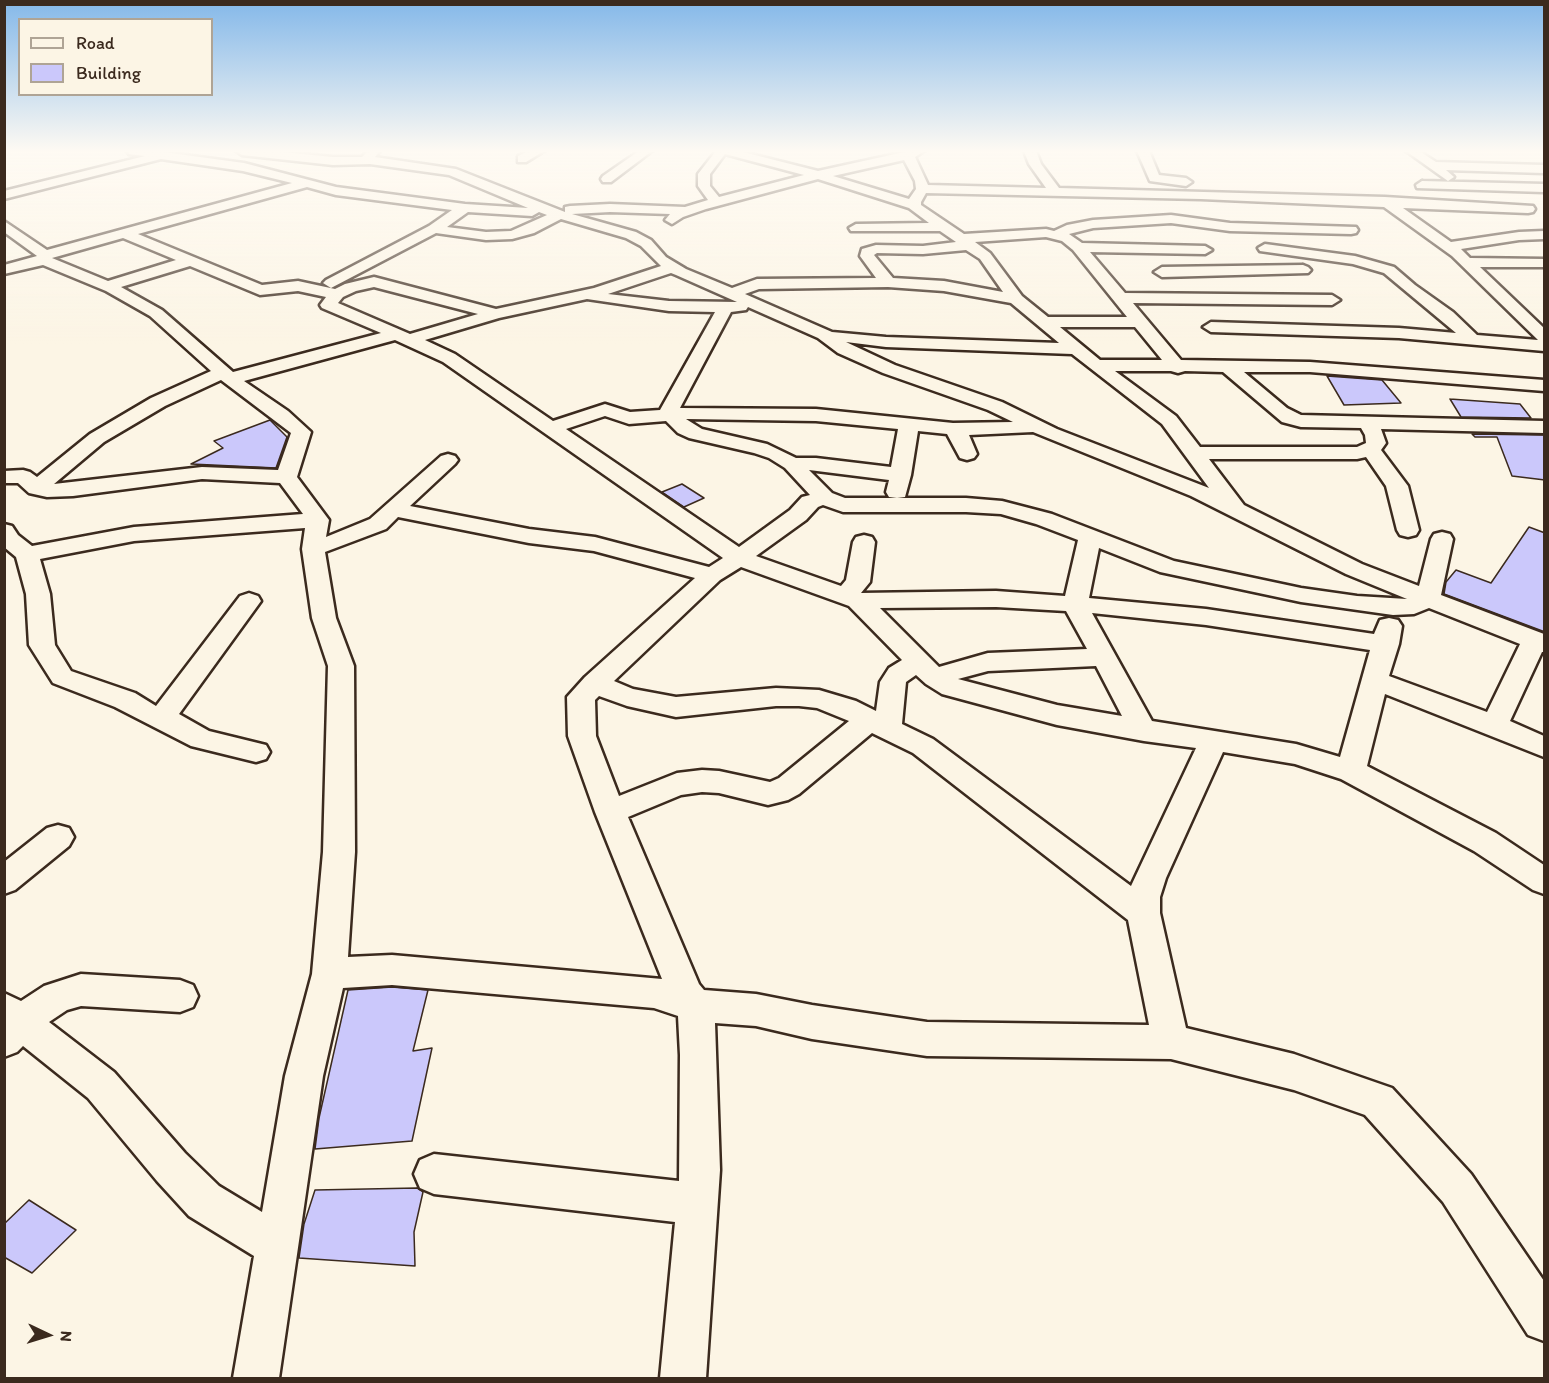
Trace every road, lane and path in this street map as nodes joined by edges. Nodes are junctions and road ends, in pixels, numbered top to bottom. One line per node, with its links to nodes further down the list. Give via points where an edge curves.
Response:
1 (184, 216): 18 (street)
2 (447, 216): 15 (street)
3 (550, 216): 15 (street, via 529,230 512,235 478,236)
4 (563, 216): 21 (street, via 631,235)
5 (676, 216): 21 (street)
6 (925, 216): 13 (street)
7 (1099, 216): 12 (street)
8 (1157, 216): 10 (street)
9 (1405, 216): 23 (street)
10 (1161, 220): 11 (street); 16 (street, via 1230,227)
11 (1126, 223): 12 (street); 25 (street)
12 (1105, 224): 19 (street, via 1083,225)
13 (943, 227): 14 (street); 22 (street)
14 (856, 228)
15 (434, 230): 41 (street, via 368,261)
16 (1351, 230)
17 (8, 231): 28 (street)
18 (124, 233): 28 (street); 29 (street)
19 (1058, 234): 22 (street); 24 (street)
20 (1545, 235): 23 (street)
21 (654, 236): 35 (street, via 661,260)
22 (965, 242): 39 (street, via 923,250 867,252); 46 (street, via 985,256)
23 (1449, 247): 30 (street)
24 (1078, 248): 25 (street); 32 (street)
25 (1147, 248): 27 (street)
26 (1265, 248): 56 (street, via 1355,260 1389,270)
27 (1205, 250)
28 (45, 257): 36 (street); 40 (street)
29 (190, 261): 40 (street); 41 (street, via 260,290 298,286)
30 (1468, 262): 31 (street); 55 (street)
31 (1545, 263)
32 (1093, 266): 33 (street); 44 (street)
33 (1114, 266)
34 (1147, 266): 38 (street)
35 (673, 267): 43 (street); 48 (street)
36 (4, 270)
37 (1303, 270): 38 (street)
38 (1162, 273): 45 (street)
39 (888, 282): 46 (street, via 944,286); 48 (street, via 757,284)
40 (106, 286): 62 (street, via 156,313)
41 (319, 291): 42 (street)
42 (337, 294): 49 (street, via 363,283 384,283); 54 (street, via 328,305 332,308)
43 (584, 295): 48 (street, via 669,306); 49 (street)
44 (1119, 297): 45 (street); 51 (street)
45 (1184, 298): 47 (street)
46 (1016, 299): 50 (street)
47 (1332, 300)
48 (728, 301): 53 (street, via 759,306); 64 (street, via 672,404)
49 (496, 314): 54 (street)
50 (1043, 322): 51 (street); 58 (street)
51 (1140, 322): 61 (street)
52 (1211, 327): 56 (street)
53 (824, 334): 58 (street, via 886,342); 67 (street, via 844,349 889,369 995,406)
54 (402, 337): 62 (street); 69 (street, via 449,358)
55 (1545, 337)
56 (1471, 338): 57 (street)
57 (1545, 346)
58 (1076, 349): 59 (street)
59 (1096, 366): 61 (street); 72 (street, via 1169,420)
60 (1228, 367): 61 (street); 63 (street, via 1366,370); 65 (street, via 1289,418)
61 (1178, 368)
62 (227, 376): 78 (street, via 301,432); 79 (street, via 158,402 97,438)
63 (1545, 385)
64 (671, 415): 66 (street, via 790,413); 69 (street, via 630,418 605,410); 75 (street, via 696,434 760,448)
65 (1367, 423): 68 (street); 71 (street, via 1375,435 1376,443)
66 (909, 425): 70 (street); 76 (street)
67 (1036, 426): 70 (street); 82 (street)
68 (1545, 427)
69 (551, 428): 91 (street)
70 (953, 429): 73 (street)
71 (1371, 450): 72 (street); 84 (street, via 1397,486)
72 (1193, 453): 82 (street)
73 (967, 454)
74 (448, 460): 83 (street)
75 (792, 464): 76 (street); 80 (street)
76 (902, 475): 81 (street)
77 (4, 477): 79 (street, via 23,476)
78 (286, 477): 79 (street, via 202,472 73,490); 86 (street)
79 (37, 488)
80 (824, 498): 81 (street, via 843,505); 91 (street, via 810,502 798,515)
81 (894, 505): 87 (street, via 1002,508)
82 (1235, 508): 93 (street, via 1354,569)
83 (395, 510): 86 (street, via 359,533); 91 (street)
84 (1408, 530)
85 (4, 531): 90 (street)
86 (315, 535): 90 (street, via 134,534); 116 (street, via 324,618 341,666 339,852)
87 (1090, 536): 95 (street); 96 (street, via 1168,567 1357,604)
88 (1442, 539): 93 (street)
89 (864, 542): 92 (street, via 858,582)
90 (27, 554): 103 (street, via 38,594 42,645 62,676)
91 (725, 567): 92 (street); 102 (street)
92 (851, 598): 95 (street); 100 (street)
93 (1428, 598): 96 (street, via 1414,606); 97 (street)
94 (249, 601): 103 (street)
95 (1075, 603): 98 (street, via 1206,617); 99 (street)
96 (1393, 607): 98 (street)
97 (1540, 642): 105 (street)
98 (1386, 644): 101 (street)
99 (1104, 657): 100 (street); 106 (street)
100 (927, 669): 104 (street, via 898,674); 106 (street, via 952,688 1057,716)
101 (1375, 681): 105 (street); 110 (street)
102 (594, 683): 104 (street, via 627,697 676,707 776,697 809,698 846,708); 111 (street, via 581,697 582,736)
103 (162, 717): 109 (street, via 201,739)
104 (879, 723): 111 (street, via 777,792 768,794 702,781 677,784); 115 (street, via 923,746)
105 (1494, 726): 108 (street)
106 (1144, 731): 107 (street)
107 (1214, 742): 110 (street, via 1296,753); 115 (street, via 1150,878)
108 (1545, 747)
109 (256, 752)
110 (1351, 771): 114 (street, via 1485,842)
111 (610, 812): 118 (street, via 686,994)
112 (58, 837): 113 (street)
113 (4, 881)
114 (1545, 881)
115 (1143, 913): 120 (street)
116 (329, 974): 118 (street, via 392,969 467,974 654,992); 123 (street, via 304,1076)
117 (180, 996): 119 (street, via 81,990 57,997)
118 (695, 1005): 120 (street, via 756,1010 927,1039); 122 (street, via 699,1055)
119 (10, 1024): 123 (street, via 100,1085 204,1201)
120 (1171, 1042): 124 (street, via 1294,1072 1378,1101 1457,1188)
121 (434, 1174): 122 (street)
122 (697, 1204): 126 (street)
123 (278, 1246): 125 (street)
124 (1545, 1319)
125 (256, 1378)
126 (683, 1378)

